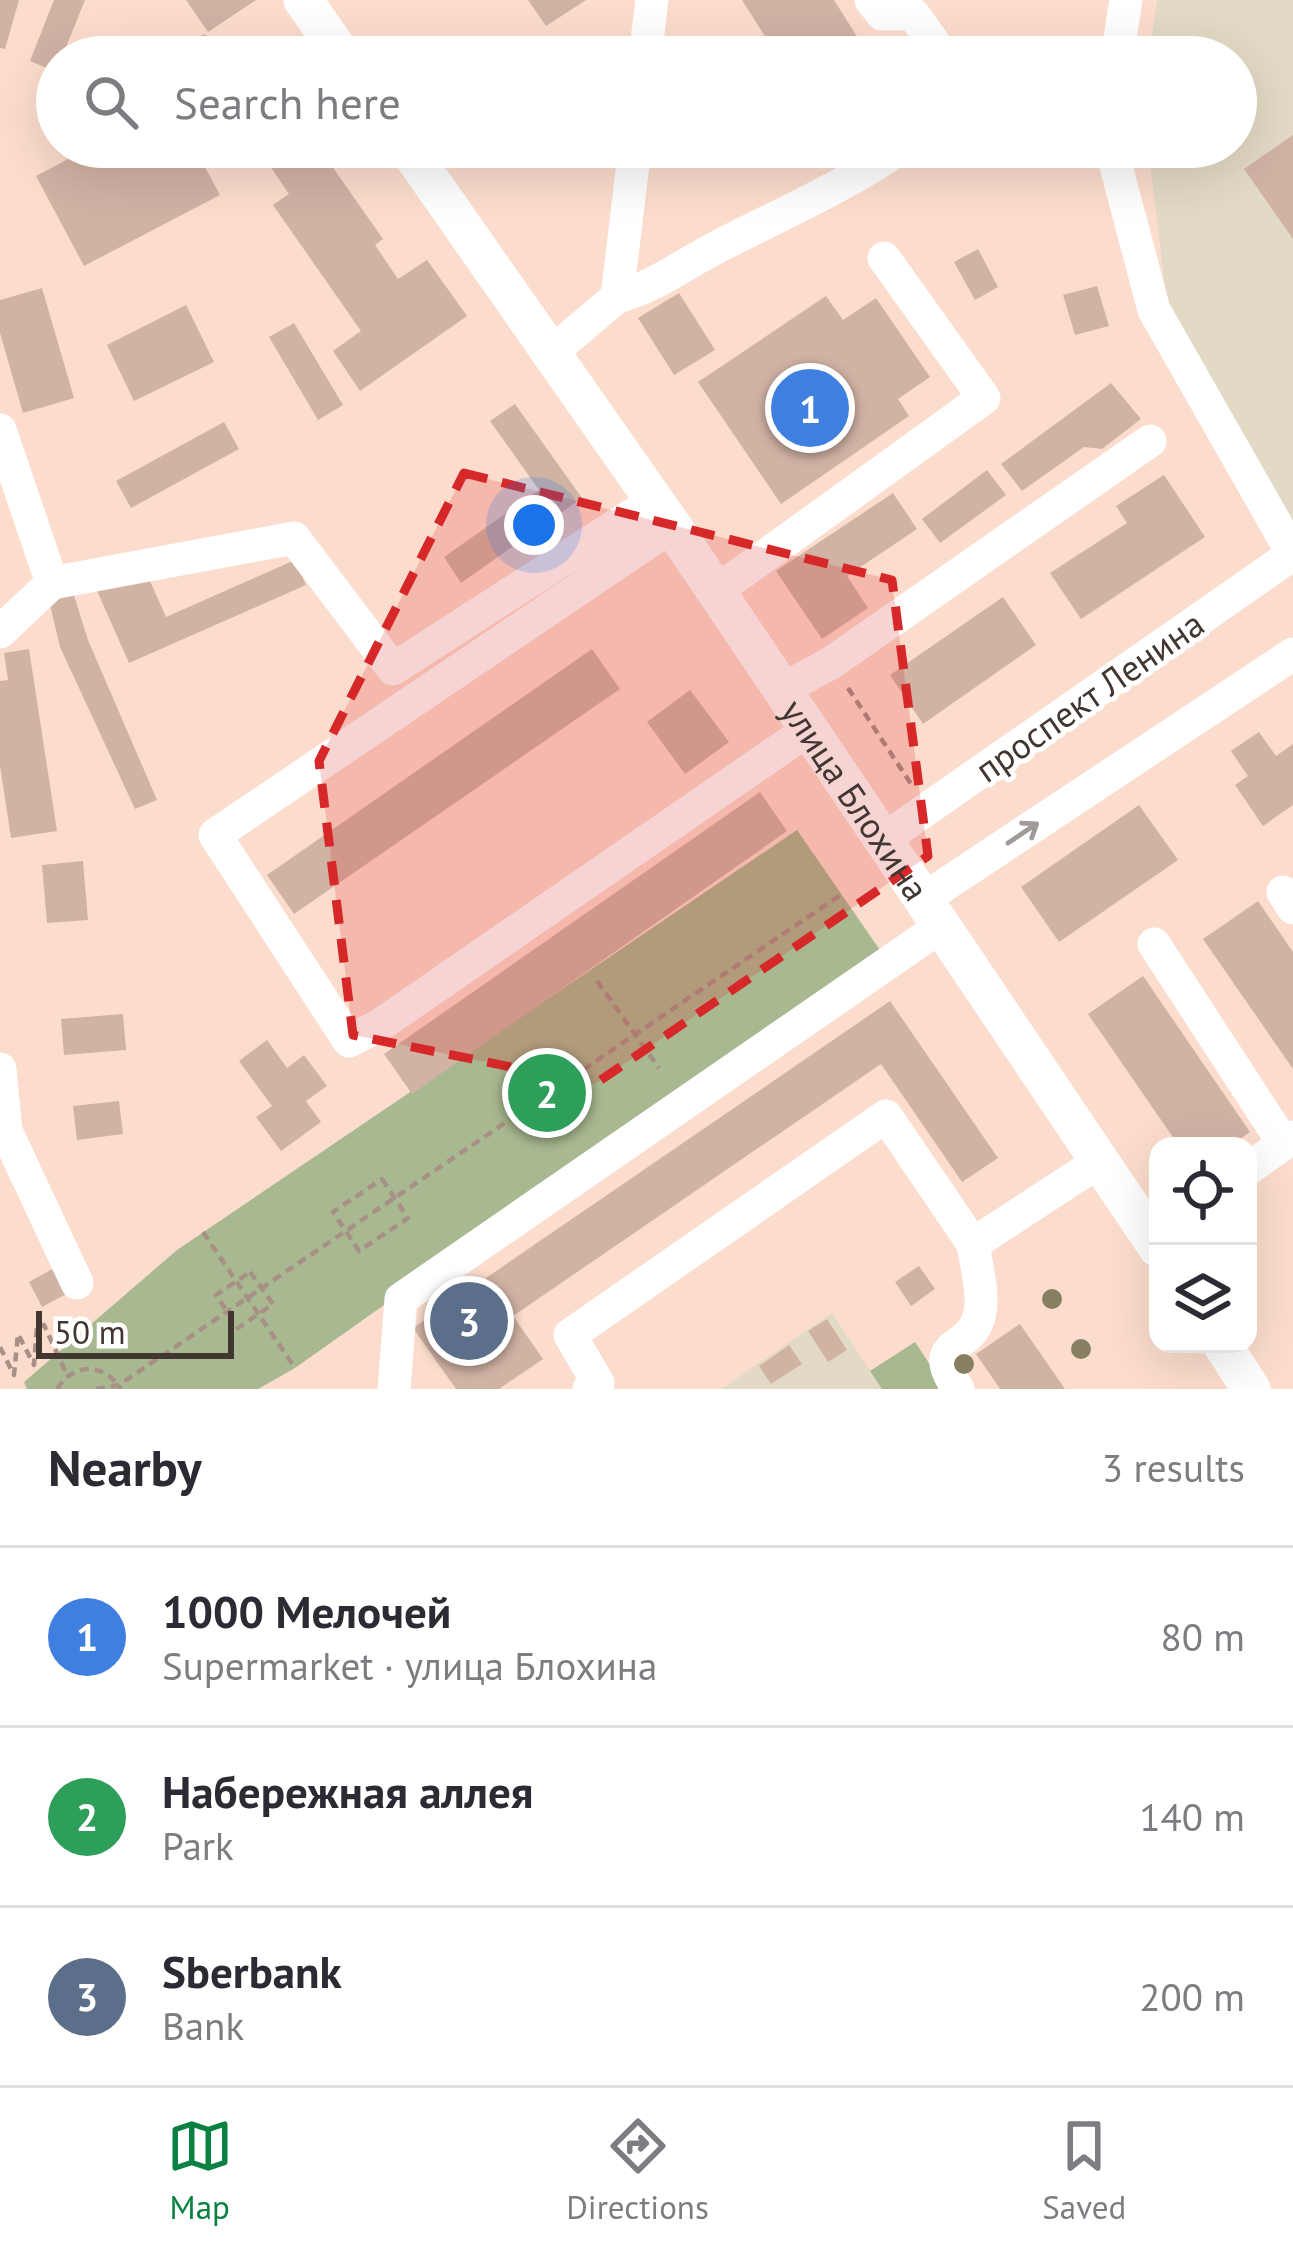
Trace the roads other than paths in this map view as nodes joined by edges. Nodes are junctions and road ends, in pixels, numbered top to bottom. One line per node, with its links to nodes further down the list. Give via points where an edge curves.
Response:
1 (303, 0): 5 (main road)
2 (652, 0): 6 (street)
3 (871, 0): 7 (street, via 882,14 914,14)
4 (1126, 0): 8 (street)
5 (328, 36)
6 (648, 36)
7 (929, 36)
8 (1121, 36)
9 (422, 168): 15 (main road, улица Блохина)
10 (632, 168): 14 (street)
11 (870, 168): 14 (street, via 646,289)
12 (1117, 168): 19 (street, via 1154,310)
13 (884, 258): 21 (street, via 984,398)
14 (617, 297): 15 (street)
15 (552, 352): 18 (main road, улица Блохина)
16 (0, 430): 20 (street)
17 (1150, 441): 24 (street)
18 (663, 514): 20 (street, via 394,669 294,538); 21 (main road, улица Блохина); 25 (street, via 215,836 349,1041)
19 (1293, 554): 26 (street, проспект Ленина)
20 (52, 583): 22 (street)
21 (715, 592): 24 (main road, улица Блохина)
22 (0, 632)
23 (1293, 654): 27 (street, проспект Ленина, one-way to 23)
24 (781, 690): 25 (main road, улица Блохина)
25 (808, 730): 26 (main road, улица Блохина)
26 (884, 839): 27 (main road, улица Блохина)
27 (934, 911): 31 (main road, улица Блохина); 37 (street, проспект Ленина, via 401,1298)
28 (1154, 944): 30 (street)
29 (0, 1069): 35 (street, via 6,1130)
30 (1288, 1140): 32 (street)
31 (1100, 1161): 33 (main road, улица Блохина); 34 (street)
32 (1257, 1162)
33 (1149, 1228)
34 (974, 1244): 38 (street, via 886,1116 570,1335 598,1383); 39 (street, via 979,1318 946,1357)
35 (77, 1283)
36 (1228, 1353): 40 (main road)
37 (394, 1389)
38 (589, 1389)
39 (958, 1389)
40 (1252, 1389)

